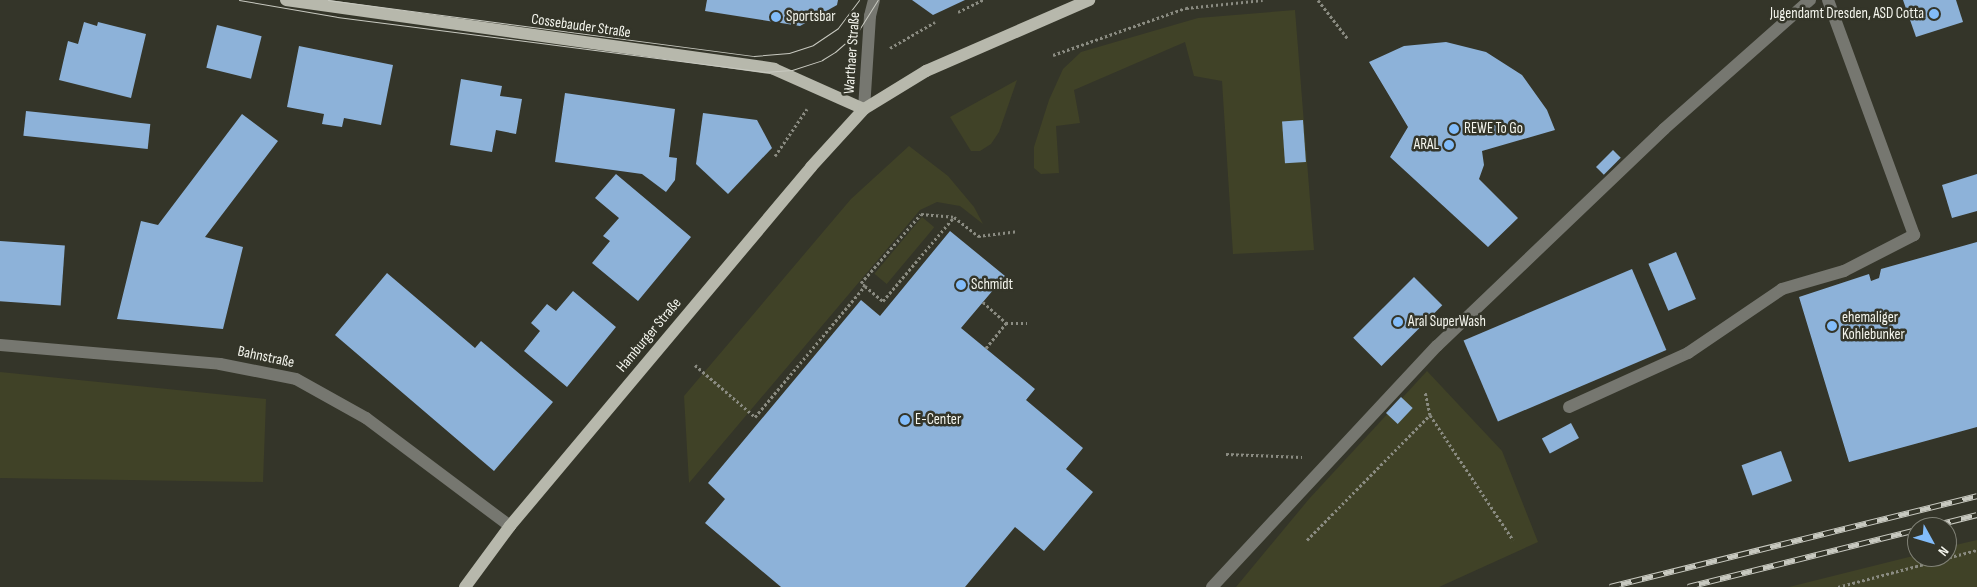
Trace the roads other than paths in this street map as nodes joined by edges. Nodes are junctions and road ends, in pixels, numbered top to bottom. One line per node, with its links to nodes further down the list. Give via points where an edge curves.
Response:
1 (286, 0): 6 (main road, Cossebauder Straße, via 767,68)
2 (874, 0): 6 (street, Warthaer Straße, via 870,16)
3 (1089, 0): 6 (main road, Hamburger Straße, via 926,71)
4 (1810, 0): 11 (street, via 1656,135 1419,364)
5 (1828, 0): 8 (street, via 1914,234 1844,271 1782,289 1688,353)
6 (864, 109): 9 (main road, Hamburger Straße, via 811,167)
7 (0, 345): 9 (street, Bahnstraße, via 220,364 296,379 366,418)
8 (1569, 407)
9 (510, 526): 10 (main road, Hamburger Straße)
10 (465, 587)
11 (1212, 587)

